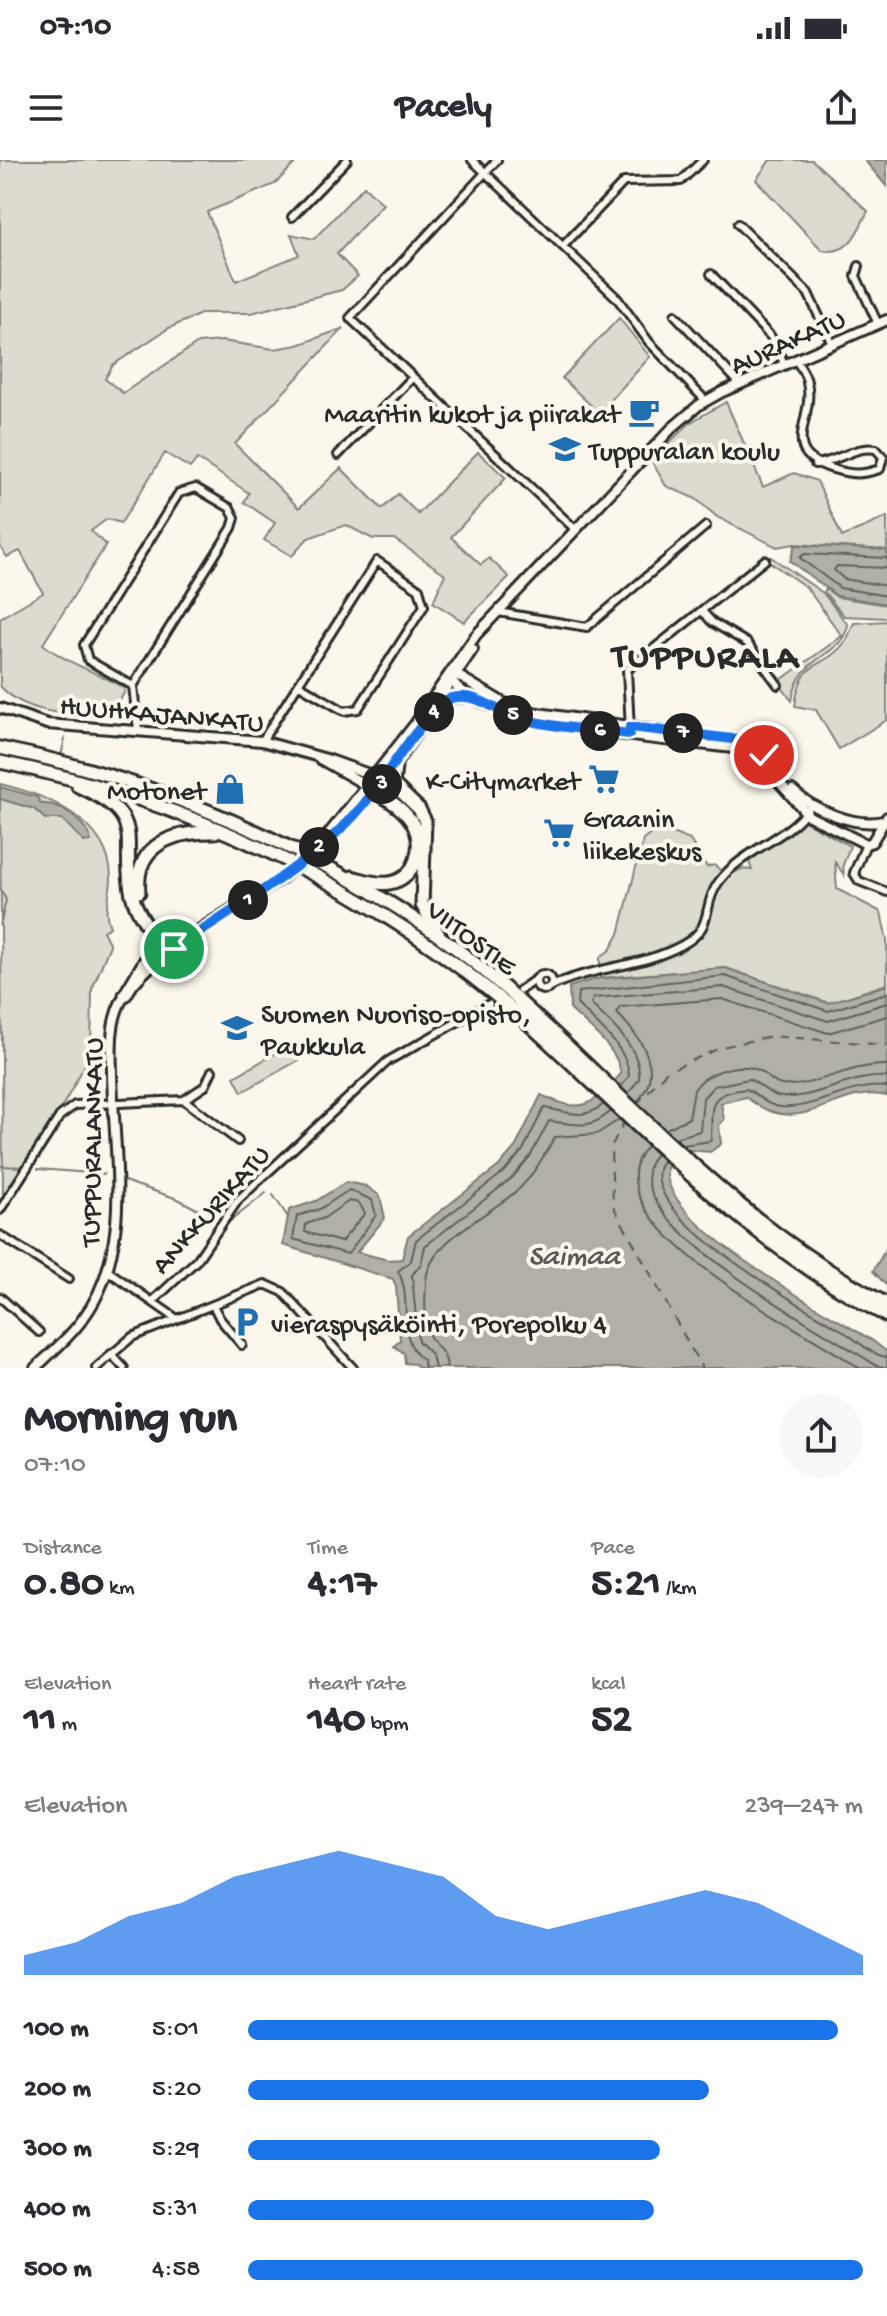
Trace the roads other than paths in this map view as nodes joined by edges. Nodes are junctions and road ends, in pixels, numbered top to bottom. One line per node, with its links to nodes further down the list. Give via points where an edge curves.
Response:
1 (347, 160): 6 (street)
2 (472, 160): 5 (street)
3 (497, 160): 5 (street)
4 (703, 160): 8 (street, via 681,181 624,182)
5 (484, 173): 8 (street); 16 (street, via 350,318)
6 (292, 217)
7 (738, 224): 13 (street, via 808,293)
8 (563, 246): 18 (street, via 617,298 649,342)
9 (859, 266): 12 (street, via 856,276)
10 (711, 274): 15 (street, via 771,337)
11 (675, 315): 17 (street)
12 (883, 322): 13 (street, AURAKATU)
13 (832, 344): 14 (street, AURAKATU)
14 (796, 360): 15 (street, AURAKATU); 20 (street, via 808,384 801,438 805,455)
15 (785, 365): 17 (street, AURAKATU)
16 (413, 377): 19 (street); 22 (street)
17 (740, 384): 18 (street, AURAKATU)
18 (706, 401): 22 (street, TUPPURALANKATU, via 672,428)
19 (338, 455)
20 (815, 464): 20 (street, via 858,477 880,469 883,457 864,447)
21 (706, 526): 25 (street, via 587,627)
22 (576, 530): 25 (street, TUPPURALANKATU)
23 (765, 560): 24 (street)
24 (702, 611): 28 (street, via 747,643); 34 (street, via 627,670)
25 (497, 613): 26 (street, TUPPURALANKATU)
26 (453, 678): 30 (street); 32 (street, TUPPURALANKATU); 34 (street, via 517,708); 40 (street, TUPPURALANKATU)
27 (299, 685): 27 (street, via 377,561 419,589 424,606 358,709 344,711); 35 (street)
28 (778, 685)
29 (133, 686): 29 (street, via 232,528 230,508 196,488 179,493 84,645 88,660); 33 (street)
30 (474, 697): 32 (street, via 451,698); 34 (street, via 527,720)
31 (0, 708): 33 (street, HUUHKAJANKATU, via 47,724)
32 (427, 719): 38 (street, TUPPURALANKATU)
33 (138, 730): 35 (street, HUUHKAJANKATU)
34 (630, 730): 41 (street, via 749,743)
35 (262, 741): 40 (street, HUUHKAJANKATU, via 320,759)
36 (0, 748): 47 (highway, VIITOSTIE, via 189,806)
37 (0, 762): 39 (highway, VIITOSTIE)
38 (395, 767): 40 (street, TUPPURALANKATU); 45 (highway, via 393,784 425,821)
39 (48, 773): 43 (highway, VIITOSTIE, via 129,795); 46 (highway, via 93,793 117,811 129,833)
40 (374, 786): 45 (highway, via 408,805); 47 (highway, via 413,824 417,857 397,881 380,884); 50 (street, TUPPURALANKATU, bridge, via 346,825 281,879)
41 (808, 809): 42 (street, via 867,822); 44 (street, via 830,829); 53 (street, via 725,875 695,937 634,963)
42 (885, 819): 44 (street)
43 (225, 832): 50 (highway, via 178,833 157,843 143,863 141,902); 61 (highway, VIITOSTIE, via 304,869 429,943)
44 (866, 844): 48 (street, via 856,877)
45 (426, 852): 49 (highway, via 422,905)
46 (131, 866): 50 (highway, via 137,908); 58 (highway, via 130,895 152,946)
47 (343, 875): 49 (highway, VIITOSTIE)
48 (887, 892)
49 (441, 939): 61 (highway, VIITOSTIE, via 506,989)
50 (171, 952): 58 (street, TUPPURALANKATU)
51 (548, 975): 52 (street); 53 (street); 55 (street)
52 (537, 978): 54 (street); 56 (street)
53 (567, 978): 55 (street)
54 (528, 987): 56 (street); 57 (street)
55 (550, 987): 56 (street)
56 (540, 989)
57 (520, 990)
58 (125, 995): 63 (street, TUPPURALANKATU, via 113,1030)
59 (489, 1004): 73 (street, ANKKURIKATU, via 388,1061 238,1200 197,1260)
60 (212, 1071): 62 (street, via 205,1086)
61 (595, 1080): 65 (highway, VIITOSTIE)
62 (184, 1100): 63 (street); 64 (street)
63 (112, 1103): 66 (street, via 69,1107); 69 (street, TUPPURALANKATU, via 116,1197)
64 (238, 1141)
65 (689, 1168): 71 (highway, VIITOSTIE, via 755,1233); 74 (highway, VIITOSTIE, via 827,1272)
66 (3, 1199): 67 (street)
67 (0, 1210)
68 (0, 1235): 70 (street)
69 (108, 1271): 73 (street, ANKKURIKATU); 82 (street, TUPPURALANKATU, via 81,1322)
70 (69, 1279)
71 (844, 1294): 76 (highway, VIITOSTIE); 78 (highway)
72 (0, 1297): 79 (street)
73 (154, 1300): 77 (street, ANKKURIKATU)
74 (887, 1304)
75 (213, 1305): 77 (street); 80 (street); 85 (street, via 265,1284 277,1287)
76 (887, 1316)
77 (177, 1319): 81 (street, via 132,1337)
78 (887, 1324)
79 (39, 1332)
80 (242, 1345)
81 (111, 1354): 83 (street); 84 (street)
82 (35, 1368)
83 (96, 1368)
84 (124, 1368)
85 (353, 1368)

